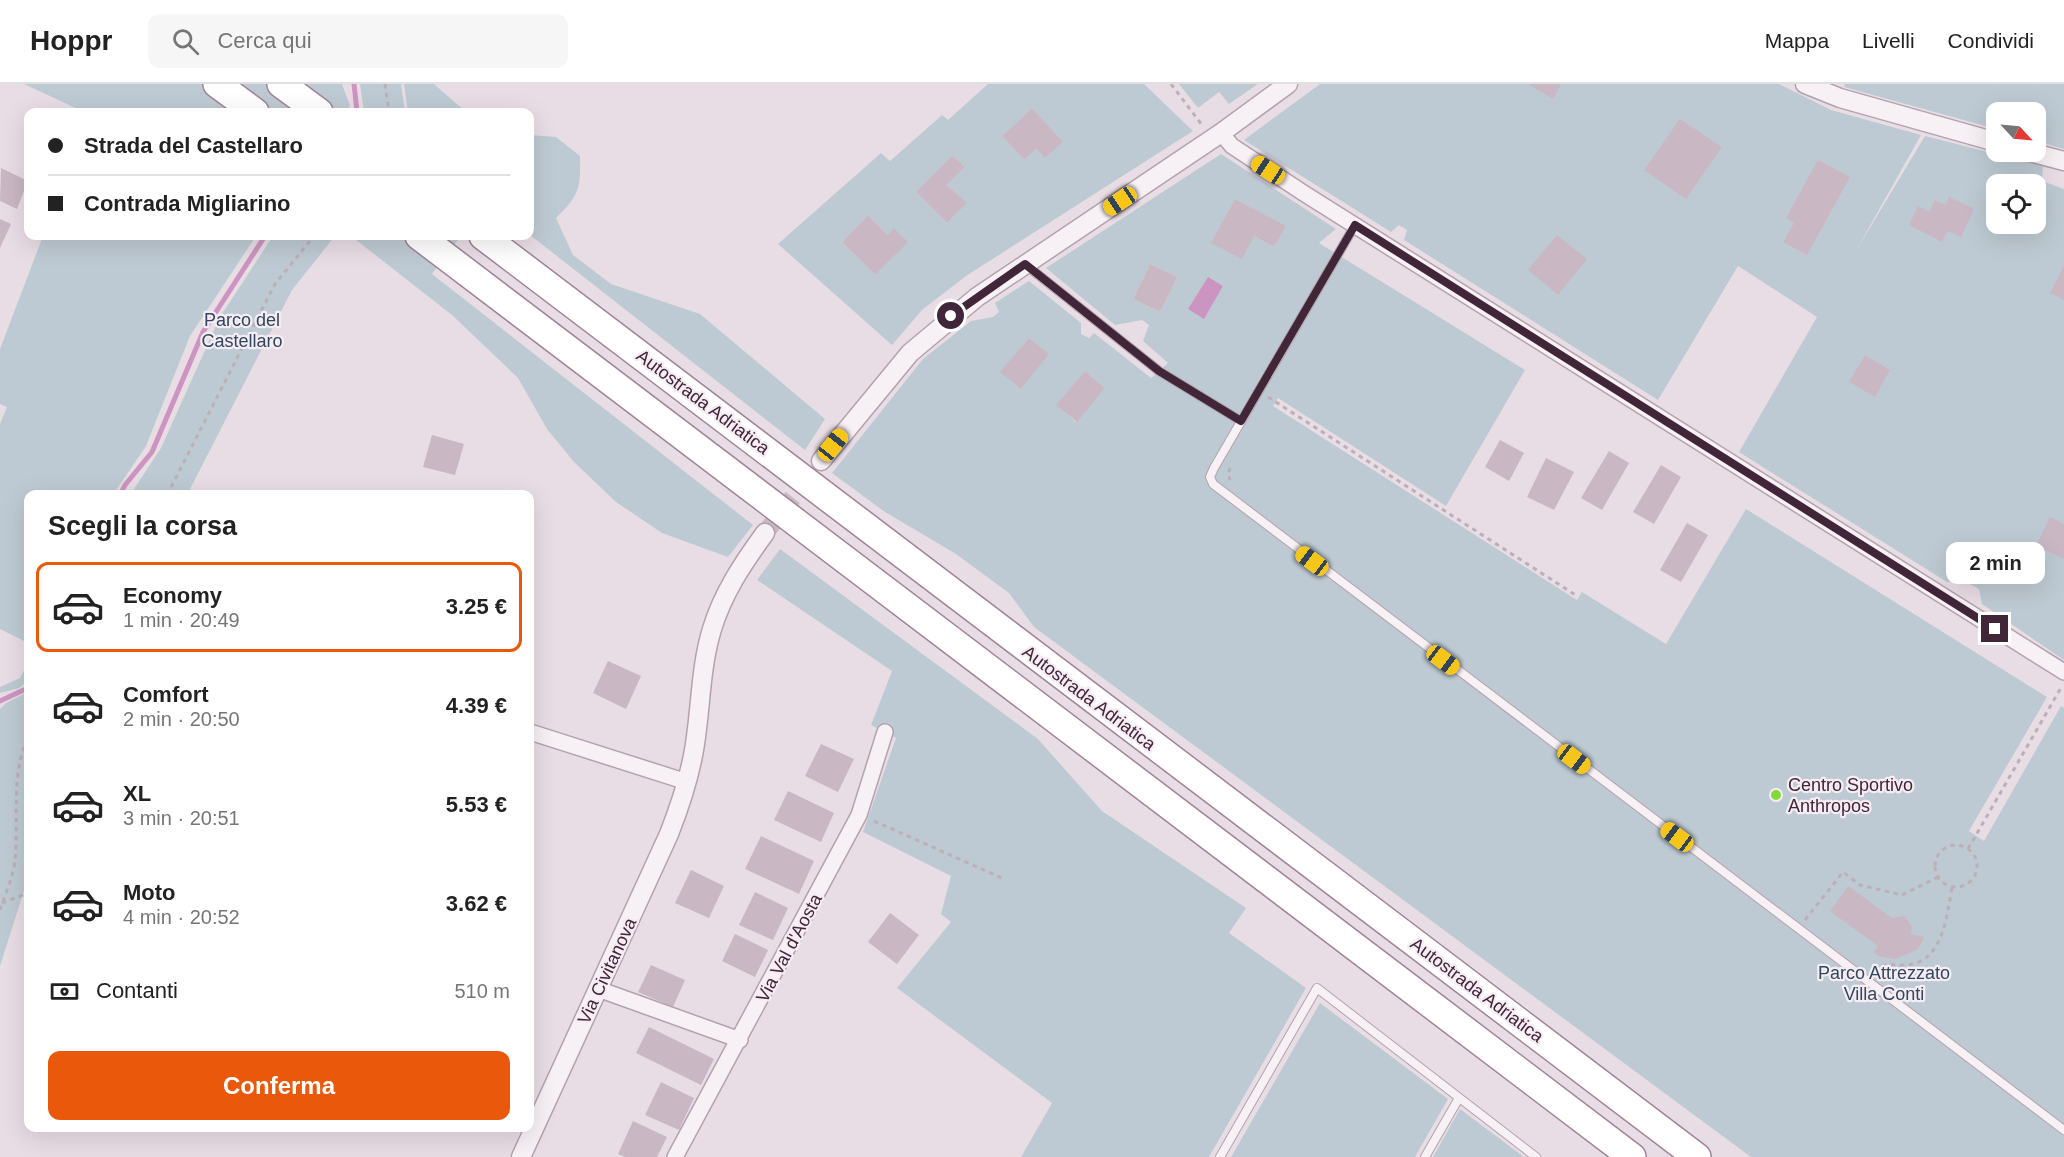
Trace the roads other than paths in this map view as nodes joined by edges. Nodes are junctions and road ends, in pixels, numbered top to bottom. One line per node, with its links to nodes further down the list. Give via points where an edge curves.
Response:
1 (217, 84): 5 (highway)
2 (281, 84): 6 (highway)
3 (1288, 84): 7 (street)
4 (1805, 84): 8 (street, via 1840,99)
5 (250, 108)
6 (314, 108)
7 (1217, 135): 11 (street); 14 (street)
8 (1986, 139)
9 (2046, 156): 10 (street)
10 (2064, 161)
11 (1355, 225): 15 (lane); 18 (street)
12 (424, 240): 33 (highway, Autostrada Adriatica)
13 (488, 240): 34 (highway, Autostrada Adriatica)
14 (1025, 264): 15 (lane, via 1159,371); 16 (street, via 969,303 910,353)
15 (1241, 421): 26 (lane, via 1210,477 1219,490)
16 (821, 461)
17 (765, 533): 21 (street, Via Civitanova, via 733,580 712,629)
18 (2064, 672)
19 (885, 732): 23 (street, Via Val d'Aosta, via 858,815)
20 (534, 733): 21 (street)
21 (687, 782): 22 (street, Via Civitanova, via 669,834)
22 (598, 989): 23 (street); 25 (street, Via Civitanova)
23 (740, 1040): 29 (street, Via Val d'Aosta)
24 (1459, 1098): 30 (lane, via 1317,988); 31 (lane); 32 (lane)
25 (534, 1129)
26 (2064, 1130)
27 (532, 1132): 28 (street, Via Civitanova)
28 (521, 1157)
29 (675, 1157)
30 (1220, 1157)
31 (1425, 1157)
32 (1536, 1157)
33 (1632, 1157)
34 (1697, 1157)

